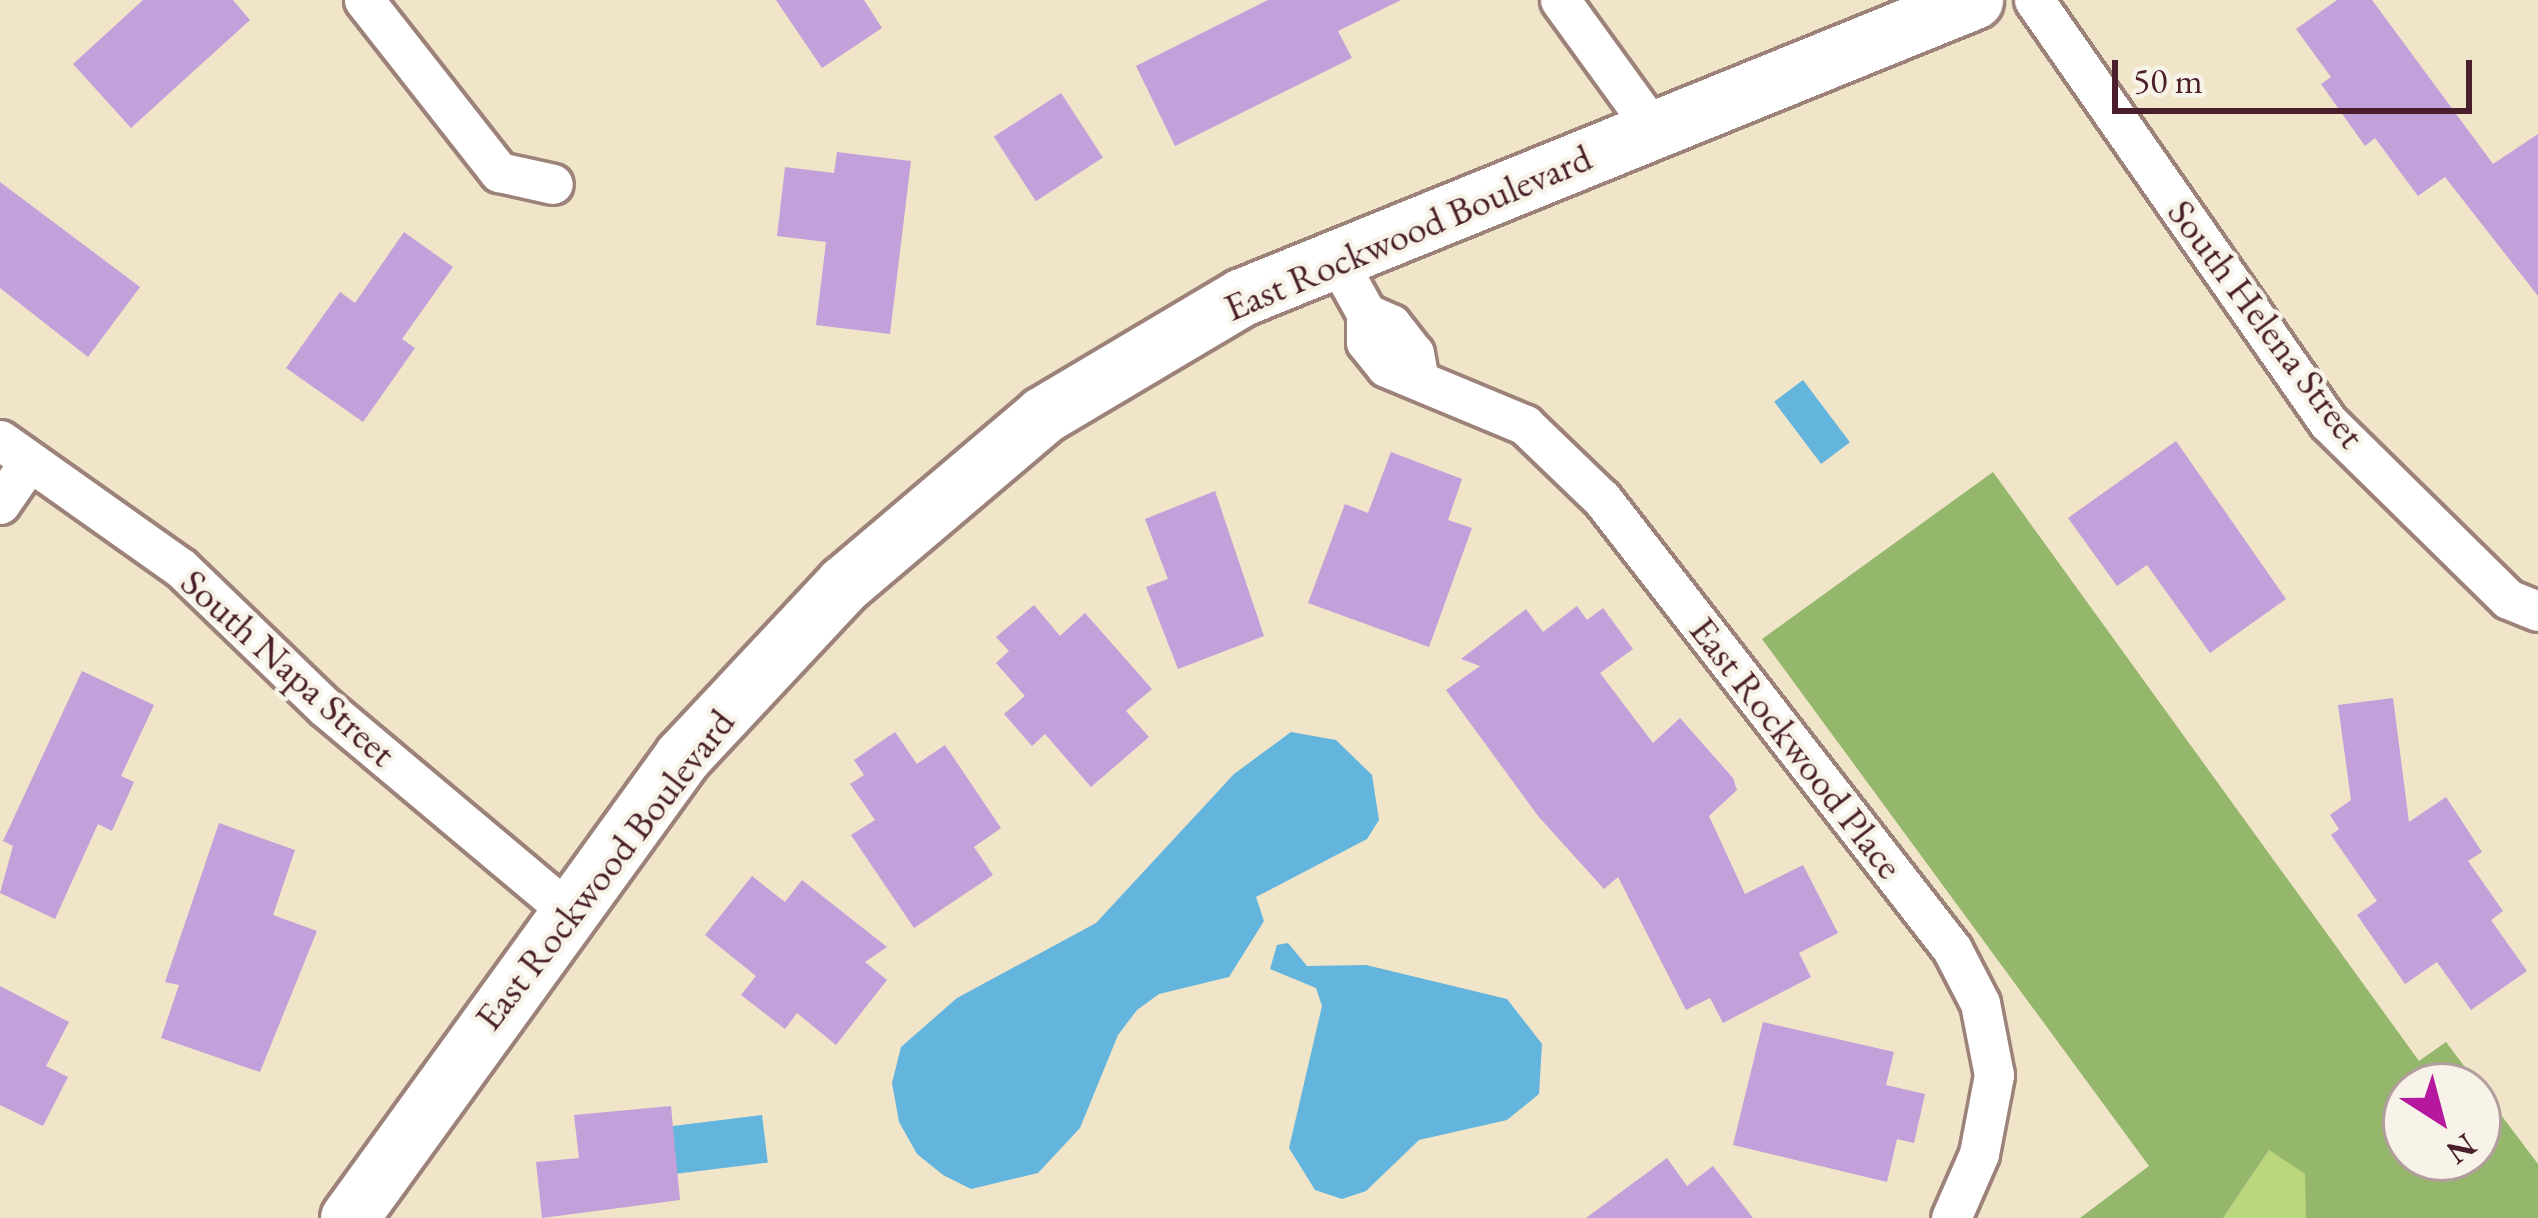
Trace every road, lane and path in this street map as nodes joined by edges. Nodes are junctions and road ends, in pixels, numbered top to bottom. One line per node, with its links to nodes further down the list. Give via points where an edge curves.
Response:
1 (364, 0): 6 (street, via 500,172)
2 (1560, 0): 5 (street)
3 (1974, 0): 5 (street, East Rockwood Boulevard)
4 (2034, 0): 10 (street, South Helena Street, via 2328,422 2508,599)
5 (1654, 130): 7 (street, East Rockwood Boulevard)
6 (554, 184)
7 (1336, 259): 11 (street, East Rockwood Boulevard, via 1242,297 1025,431 844,584 683,756); 13 (street, East Rockwood Place, via 1366,313 1366,342 1386,368 1525,425 1565,459 1952,949 1980,1003 1994,1075 1979,1154)
8 (15, 451): 9 (street); 11 (street, South Napa Street, via 181,568 325,707)
9 (0, 504)
10 (2538, 611)
11 (566, 910): 12 (street, East Rockwood Boulevard)
12 (364, 1213)
13 (1951, 1218)

